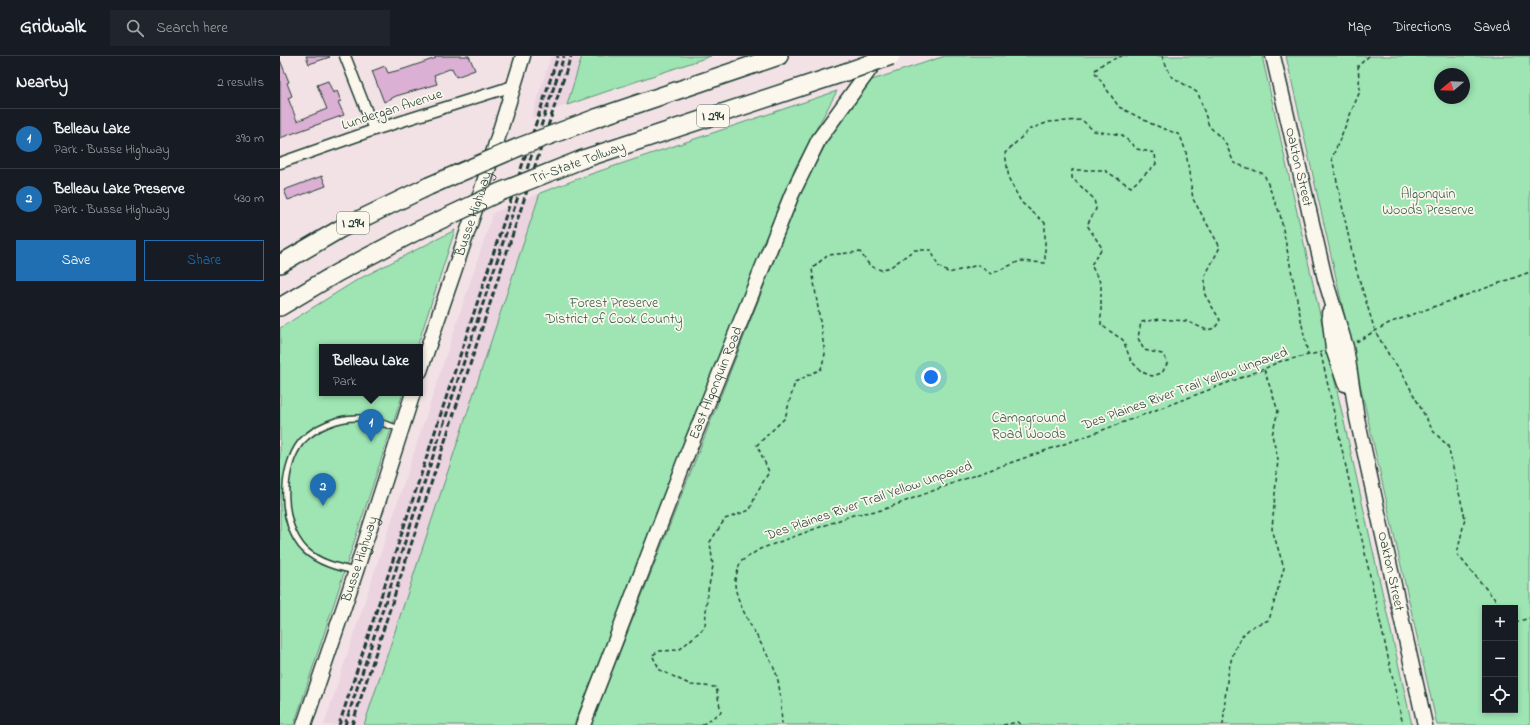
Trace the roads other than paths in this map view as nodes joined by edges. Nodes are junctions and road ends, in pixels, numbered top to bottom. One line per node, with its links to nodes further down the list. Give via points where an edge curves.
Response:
1 (345, 56): 8 (street)
2 (523, 56): 7 (main road, Busse Highway)
3 (779, 56): 10 (highway, I 294, bridge, via 596,118 504,153 340,229)
4 (879, 56): 17 (main road, East Algonquin Road, via 819,139 792,194 688,452)
5 (891, 56): 11 (highway, Tri-State Tollway / I 294, bridge, via 583,159 500,192 415,232 338,273)
6 (1273, 56): 18 (main road, Oakton Street, via 1325,279 1346,347 1357,418)
7 (513, 86): 8 (street, Lundergan Avenue); 12 (main road, Busse Highway, via 481,192)
8 (374, 130): 9 (street, Lundergan Avenue)
9 (280, 163)
10 (280, 264)
11 (280, 308)
12 (423, 362)
13 (412, 396): 14 (main road, Busse Highway)
14 (400, 428): 15 (main road, Busse Highway); 15 (lane, via 360,418 340,420 322,426 300,442 288,463 282,486 282,502 287,525 298,543 317,559)
15 (356, 571): 16 (main road, Busse Highway)
16 (304, 725)
17 (583, 725)
18 (1425, 725)

